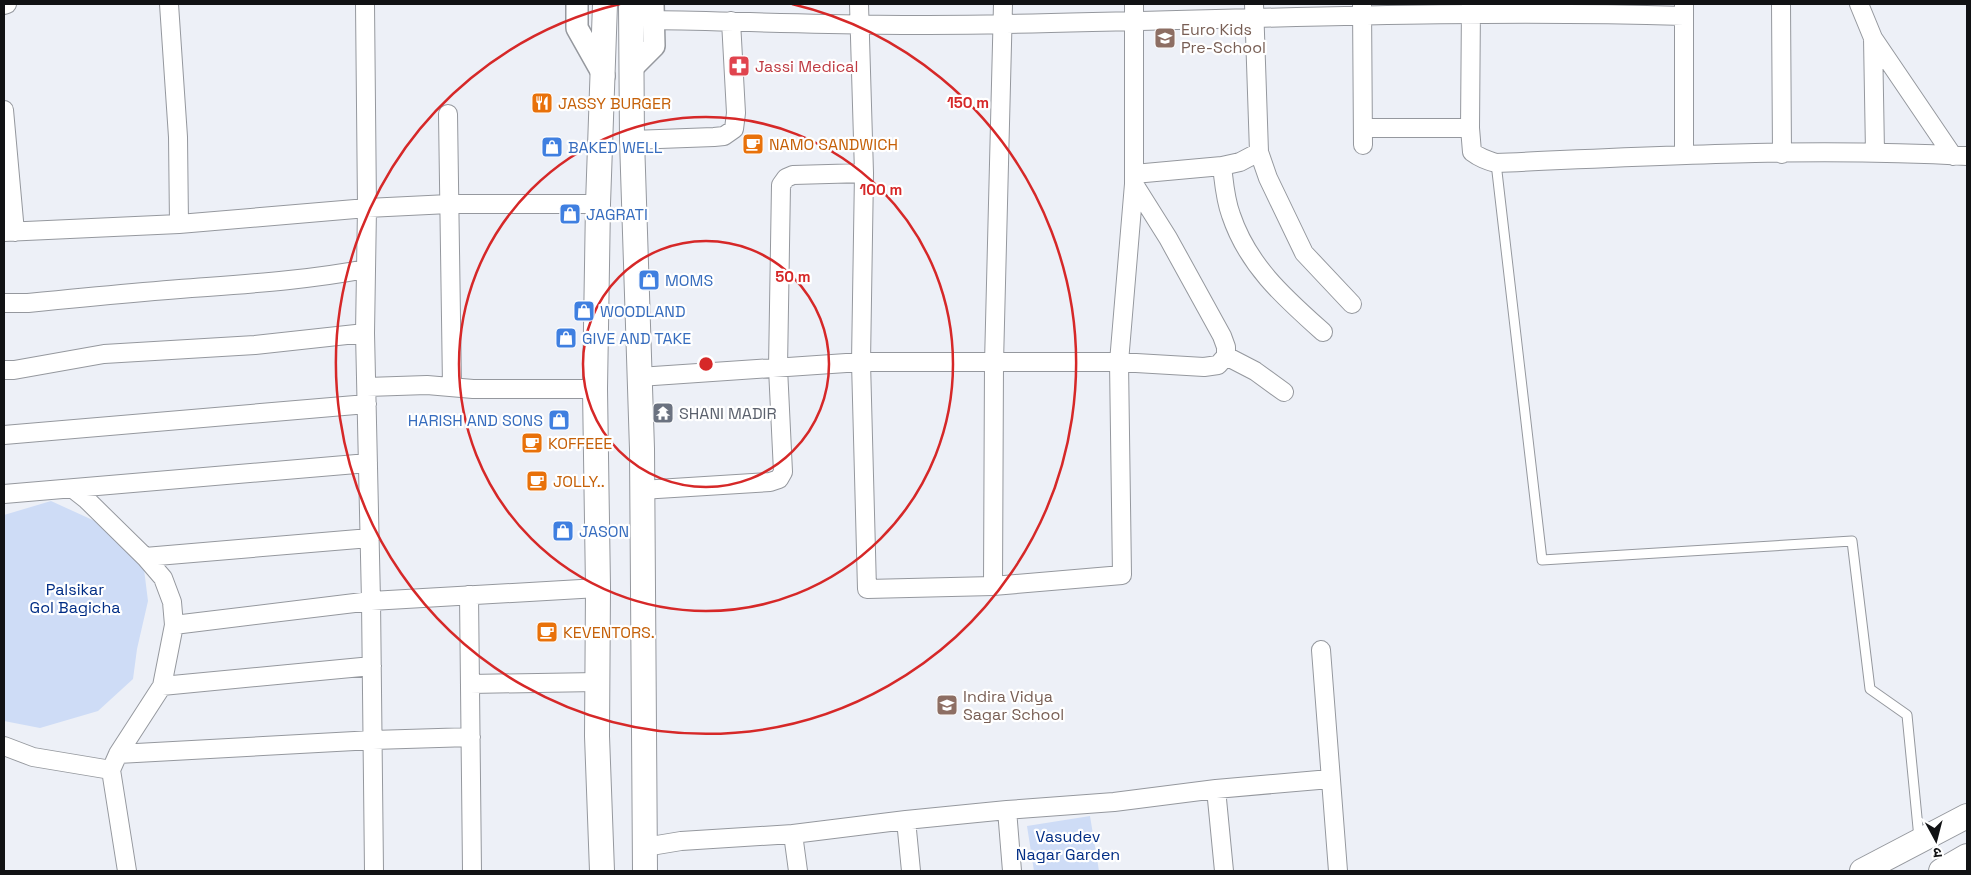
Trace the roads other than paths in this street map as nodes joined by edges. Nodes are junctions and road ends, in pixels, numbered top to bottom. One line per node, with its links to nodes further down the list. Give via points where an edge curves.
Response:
1 (169, 4): 39 (street, via 178,137)
2 (365, 4): 38 (street)
3 (577, 4): 22 (street, via 577,28)
4 (605, 4): 22 (main road)
5 (631, 4): 21 (main road)
6 (859, 4): 19 (street)
7 (1003, 4): 18 (street)
8 (1781, 4): 29 (street)
9 (1859, 4): 20 (street)
10 (1578, 8): 12 (street); 13 (street)
11 (1362, 9): 12 (street); 14 (street); 25 (street, via 1363,137)
12 (1471, 9): 25 (street)
13 (1684, 10): 30 (street)
14 (1254, 11): 16 (street); 27 (street)
15 (653, 12): 17 (street); 21 (street, via 654,46)
16 (1134, 12): 18 (street); 35 (street)
17 (731, 21): 19 (street); 26 (street, via 734,129 724,136)
18 (1003, 24): 19 (street); 49 (street)
19 (860, 25): 34 (street)
20 (1873, 38): 28 (street); 31 (street)
21 (631, 69): 26 (main road)
22 (604, 76): 37 (main road)
23 (4, 110): 40 (street)
24 (448, 114): 36 (street)
25 (1470, 128): 32 (street, via 1472,152)
26 (632, 140): 52 (main road)
27 (1259, 152): 33 (street, via 1240,162); 43 (street, via 1304,253)
28 (1875, 152): 29 (street); 31 (street)
29 (1782, 154): 30 (street)
30 (1684, 155): 32 (street)
31 (1960, 156)
32 (1496, 163): 85 (lane, via 1542,560 1852,541 1870,689 1907,715)
33 (1222, 166): 35 (street); 44 (street, via 1231,215 1250,254 1276,290)
34 (864, 173): 47 (street); 50 (street, via 793,175 780,184)
35 (1134, 179): 46 (street, via 1222,336); 48 (street)
36 (449, 204): 37 (street); 38 (street); 53 (street)
37 (598, 204): 54 (main road)
38 (367, 208): 39 (street); 41 (street)
39 (179, 224): 40 (street)
40 (9, 232)
41 (366, 269): 42 (street, via 254,284); 45 (street)
42 (4, 303)
43 (1352, 304)
44 (1323, 332)
45 (365, 333): 51 (street, via 255,345 104,354); 56 (street)
46 (1226, 356): 48 (street, via 1218,365 1204,366); 55 (street, via 1255,371)
47 (861, 362): 49 (street); 50 (street); 64 (street, via 867,589)
48 (1119, 362): 49 (street); 64 (street, via 1122,575)
49 (994, 363): 64 (street)
50 (778, 368): 52 (street); 60 (street, via 783,472 780,479)
51 (4, 370)
52 (639, 377): 60 (main road)
53 (452, 386): 54 (street, via 473,389); 56 (street)
54 (595, 389): 65 (main road)
55 (1284, 392)
56 (367, 395): 57 (street); 58 (street)
57 (4, 435)
58 (368, 464): 59 (street); 62 (street)
59 (73, 489): 61 (street); 63 (street)
60 (641, 490): 86 (main road)
61 (4, 494)
62 (370, 538): 63 (street); 67 (street)
63 (145, 556): 68 (street, via 163,578 172,602)
64 (993, 586)
65 (598, 588): 66 (street); 71 (main road)
66 (469, 595): 67 (street); 72 (street)
67 (371, 601): 68 (street); 70 (street)
68 (174, 625): 73 (street)
69 (1321, 650): 79 (street)
70 (372, 666): 73 (street); 75 (street)
71 (597, 682): 72 (street); 91 (main road)
72 (470, 684): 74 (street)
73 (162, 686): 77 (street)
74 (471, 737): 75 (street); 90 (street)
75 (373, 740): 77 (street); 89 (street)
76 (4, 746): 78 (street, via 33,757)
77 (118, 754): 78 (street)
78 (111, 770): 88 (street)
79 (1330, 779): 80 (street); 97 (street)
80 (1216, 790): 81 (street); 96 (street)
81 (1007, 810): 83 (street); 95 (street)
82 (1967, 816): 85 (main road)
83 (906, 820): 84 (street); 94 (street)
84 (793, 834): 86 (street, via 681,841); 93 (street)
85 (1919, 841): 98 (main road)
86 (646, 847): 92 (main road)
87 (1967, 856): 99 (main road)
88 (127, 871)
89 (374, 871)
90 (472, 871)
91 (602, 871)
92 (645, 871)
93 (798, 871)
94 (911, 871)
95 (1012, 871)
96 (1224, 871)
97 (1338, 871)
98 (1862, 871)
99 (1941, 871)

